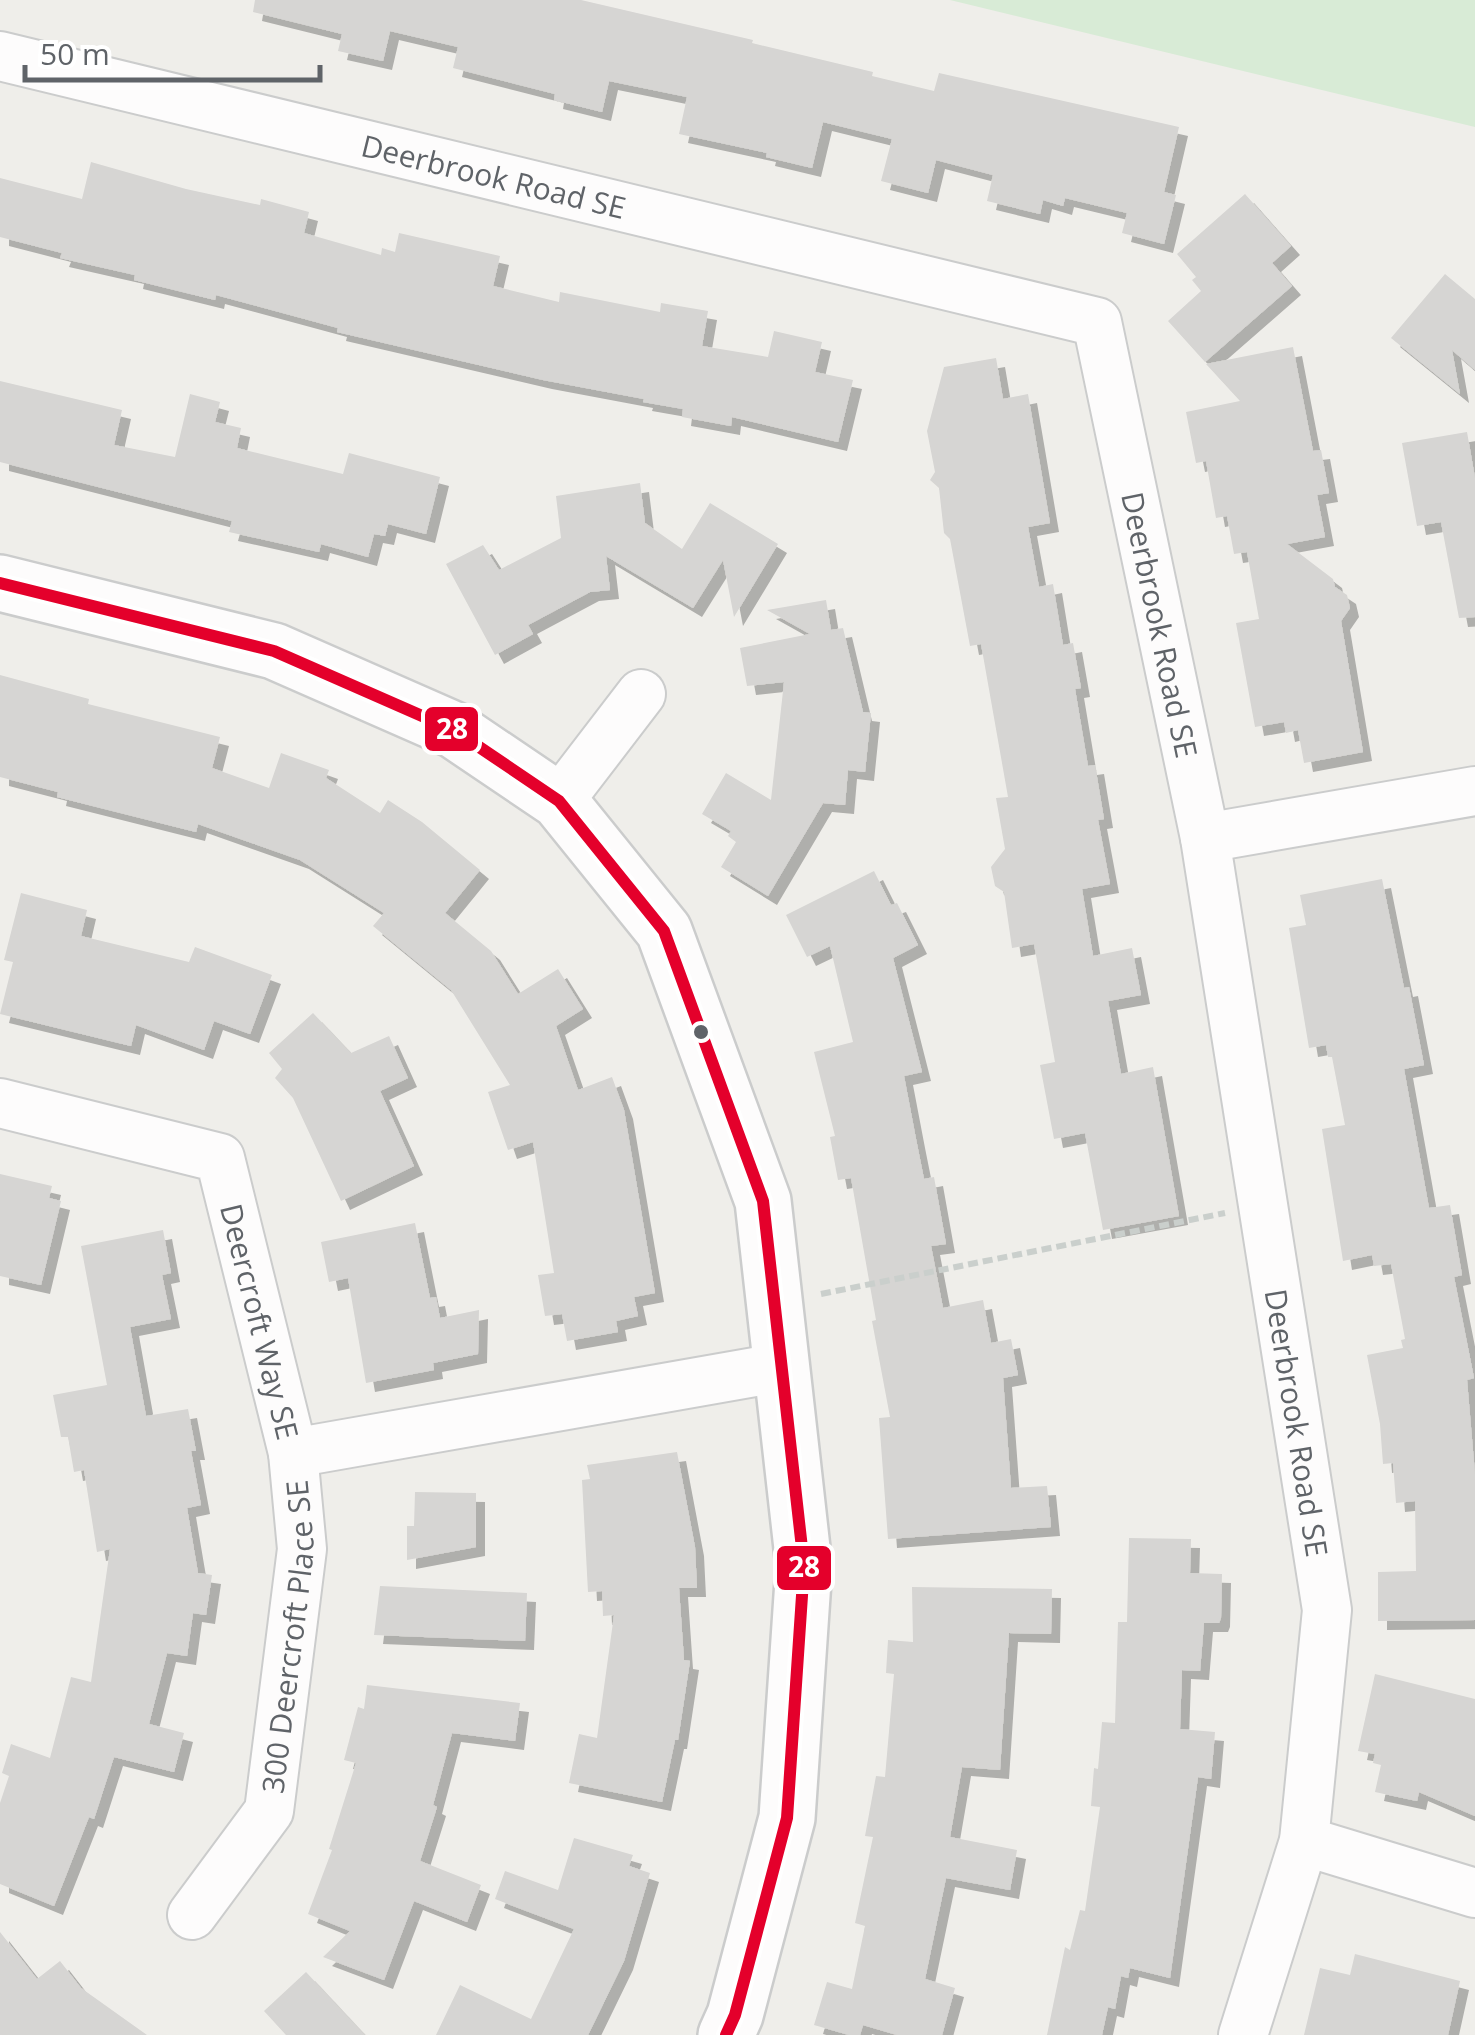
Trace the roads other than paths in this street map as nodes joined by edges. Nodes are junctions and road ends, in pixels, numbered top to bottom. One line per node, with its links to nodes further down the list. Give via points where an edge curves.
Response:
1 (0, 56): 6 (street, Deerbrook Road SE, via 1097,322)
2 (0, 583): 5 (street, via 274,651 454,730)
3 (641, 694): 5 (street)
4 (1475, 790): 6 (street)
5 (558, 800): 8 (street, via 664,931 763,1200)
6 (1205, 838): 10 (street, Deerbrook Road SE, via 1327,1610)
7 (0, 1103): 9 (street, Deercroft Way SE, via 220,1158)
8 (783, 1366): 9 (street, Deercroft Way SE); 13 (street, via 804,1566 787,1818)
9 (292, 1453): 12 (street, 300 Deercroft Place SE, via 302,1550 269,1811)
10 (1304, 1841): 11 (street); 14 (street, Deerbrook Road SE)
11 (1475, 1893)
12 (192, 1915)
13 (726, 2035)
14 (1243, 2035)

